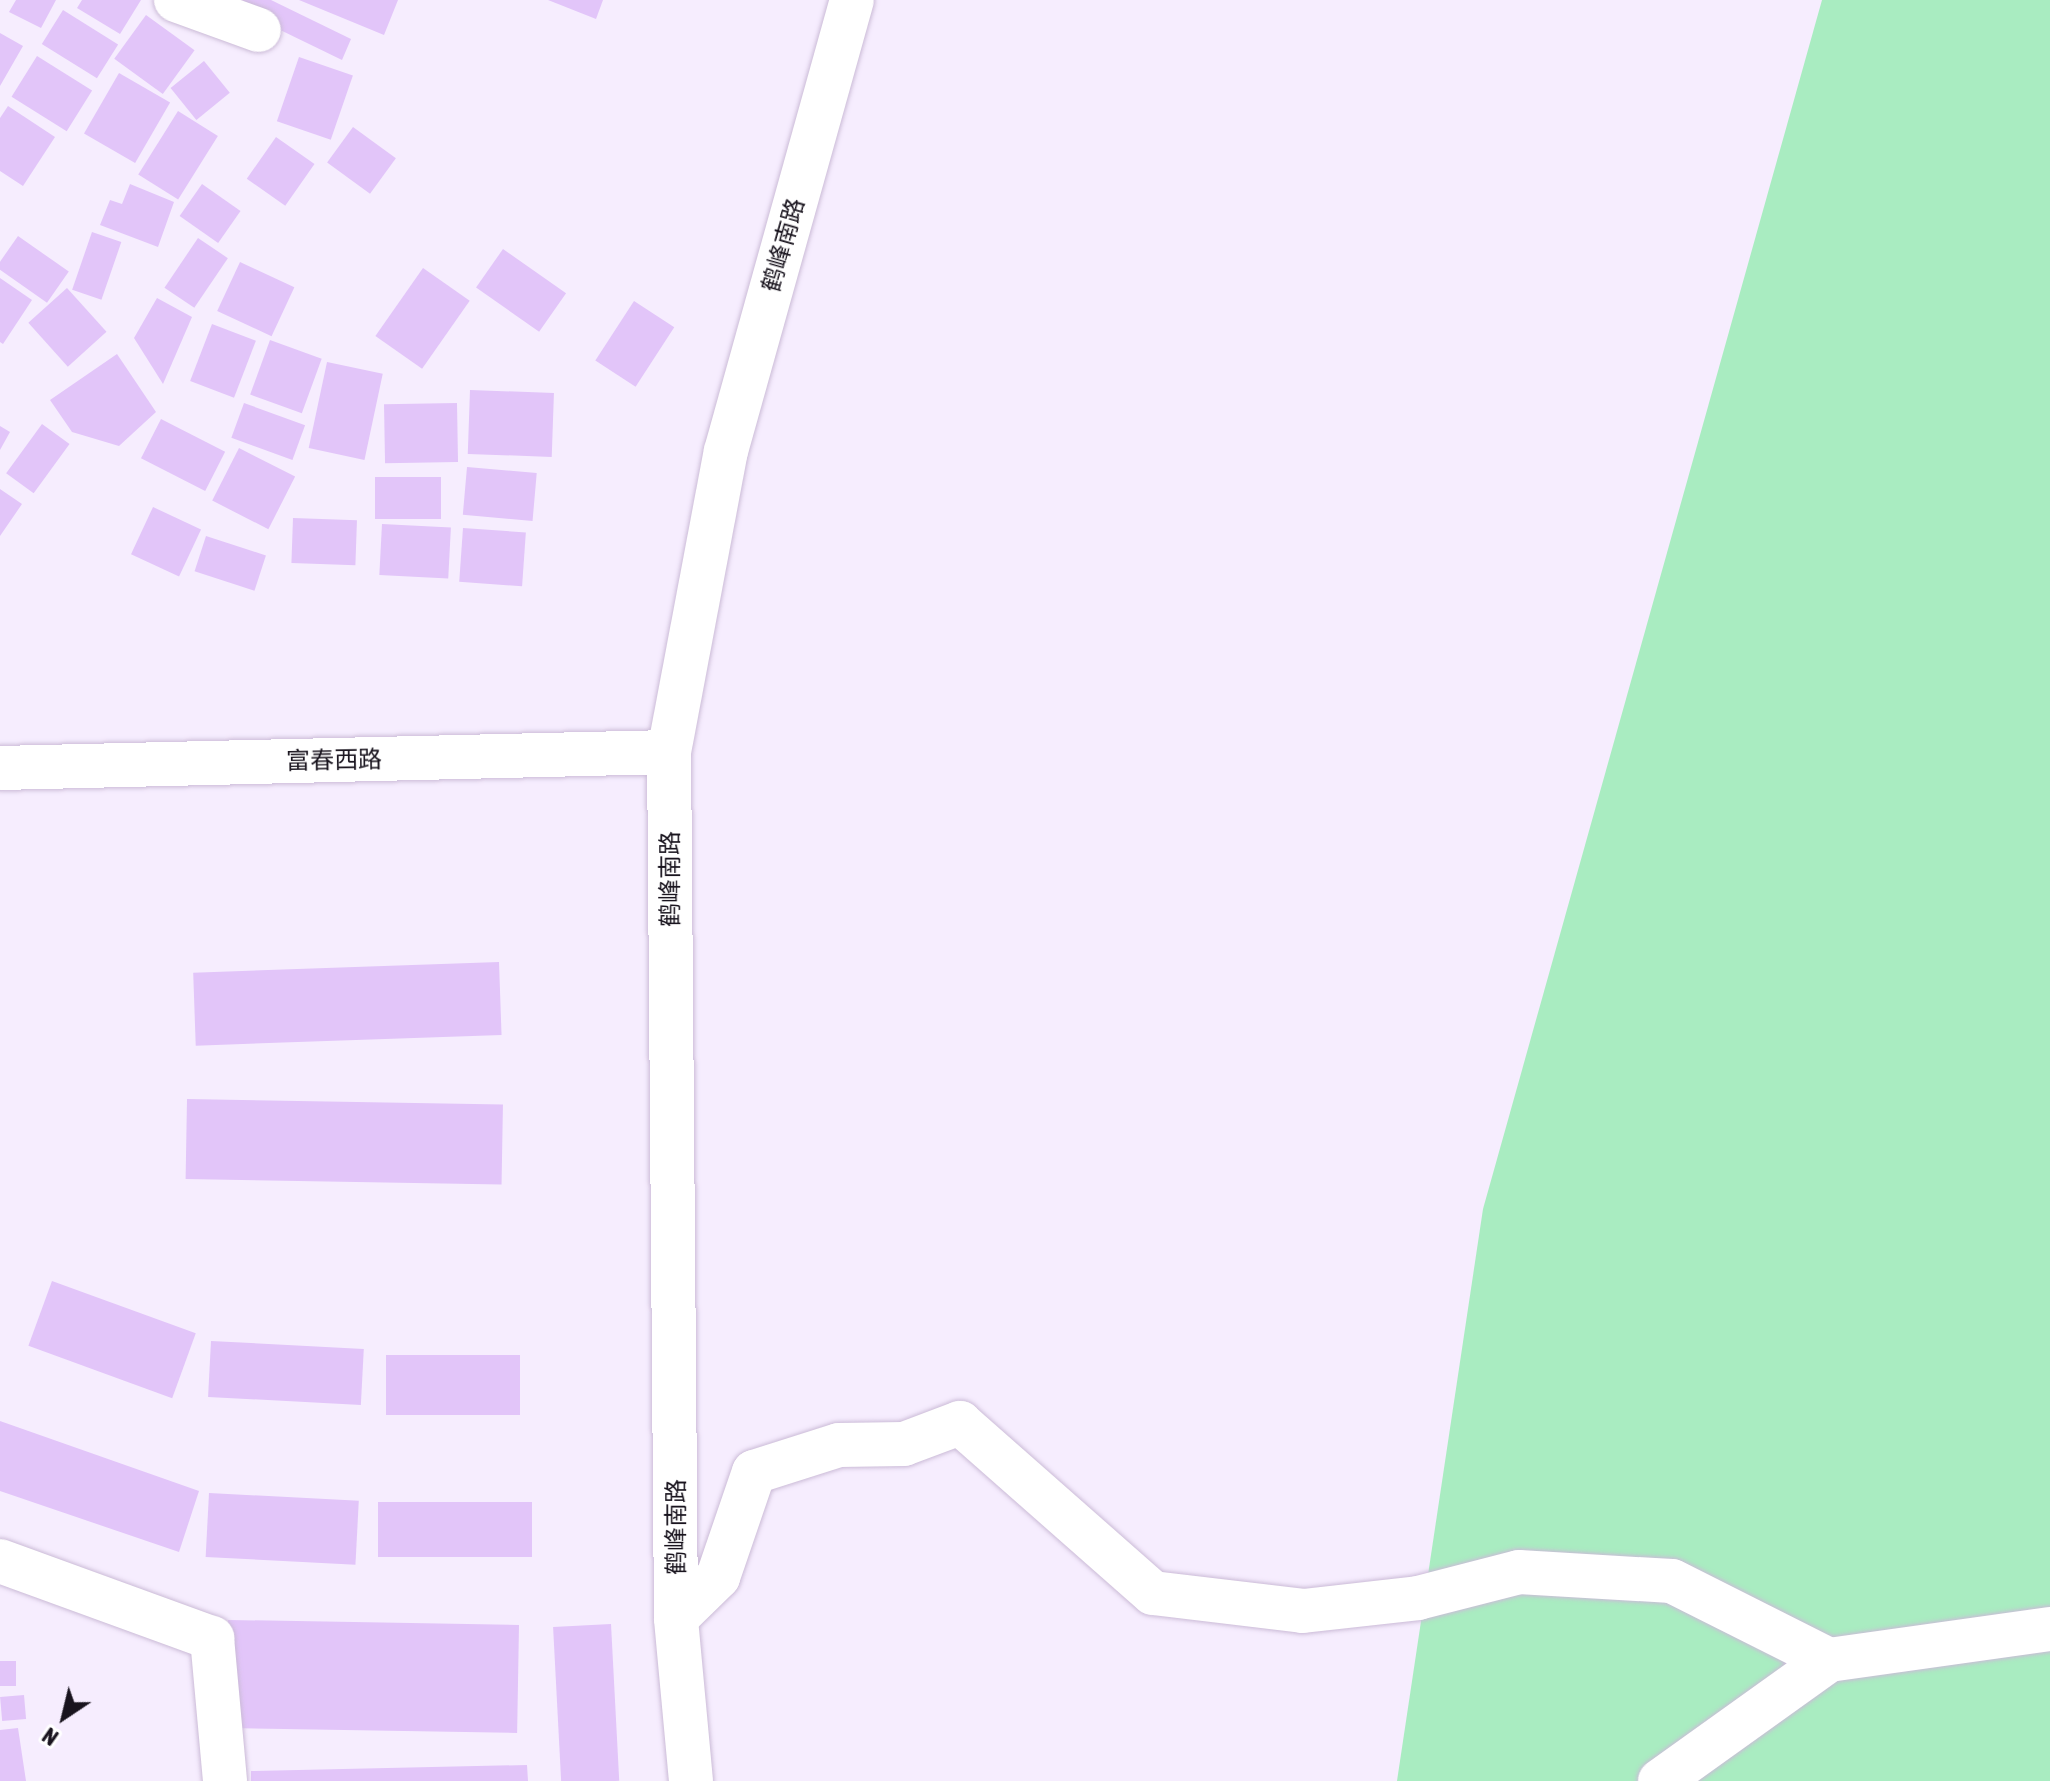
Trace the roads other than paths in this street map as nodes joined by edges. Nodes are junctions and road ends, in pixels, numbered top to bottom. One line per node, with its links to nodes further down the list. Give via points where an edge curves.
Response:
1 (176, 0): 3 (street)
2 (852, 0): 4 (street, 鹤峰南路, via 726,451)
3 (259, 30)
4 (669, 752): 5 (street, 富春西路); 7 (street, 鹤峰南路)
5 (0, 768)
6 (0, 1561): 10 (street, via 212,1638)
7 (676, 1618): 9 (street, via 718,1577 754,1472 839,1445 904,1444 960,1423 1153,1593 1303,1611 1418,1598 1519,1572 1672,1581); 11 (street, 鹤峰南路)
8 (2050, 1629): 9 (street)
9 (1829, 1660): 12 (street)
10 (225, 1781)
11 (691, 1781)
12 (1660, 1781)

